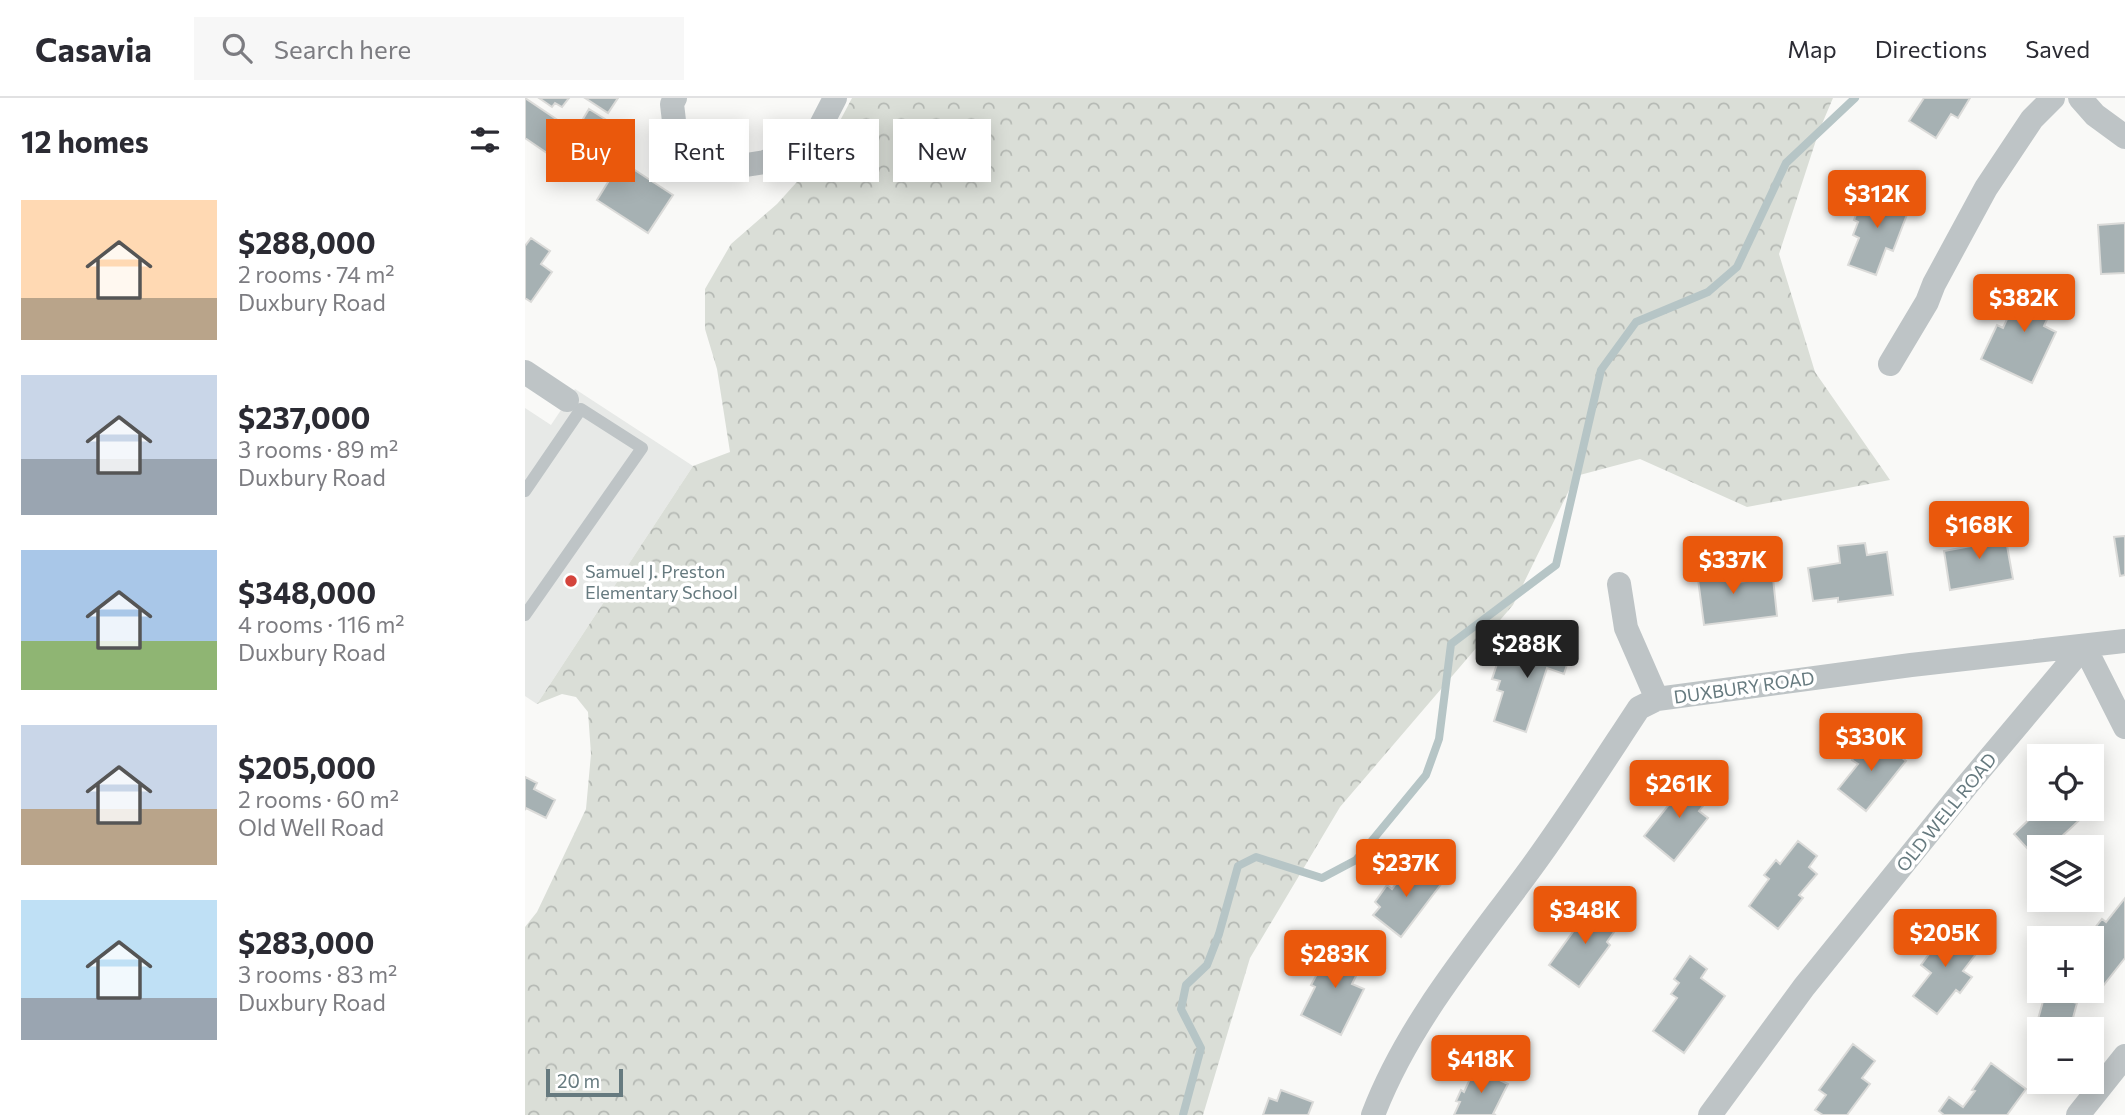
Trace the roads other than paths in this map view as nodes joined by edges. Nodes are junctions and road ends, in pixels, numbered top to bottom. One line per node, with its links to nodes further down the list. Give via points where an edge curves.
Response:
1 (675, 98): 2 (street, via 676,138 684,150 701,162 746,165 793,149 818,131)
2 (835, 98)
3 (2053, 98): 6 (street, via 2032,119 1986,188)
4 (2080, 98): 5 (street)
5 (2125, 138)
6 (1890, 364)
7 (525, 372): 8 (street)
8 (574, 405): 9 (lane); 11 (lane, via 642,449)
9 (525, 491)
10 (1619, 584): 14 (street, via 1626,628)
11 (525, 615)
12 (2125, 641): 13 (street, DUXBURY ROAD)
13 (2084, 646): 14 (street, DUXBURY ROAD); 15 (street); 18 (street, OLD WELL ROAD, via 1804,987)
14 (1657, 699): 17 (street, DUXBURY ROAD, via 1639,708 1549,843 1436,997)
15 (2125, 727)
16 (2125, 1056): 19 (street)
17 (1373, 1115)
18 (1710, 1115)
19 (2078, 1115)

